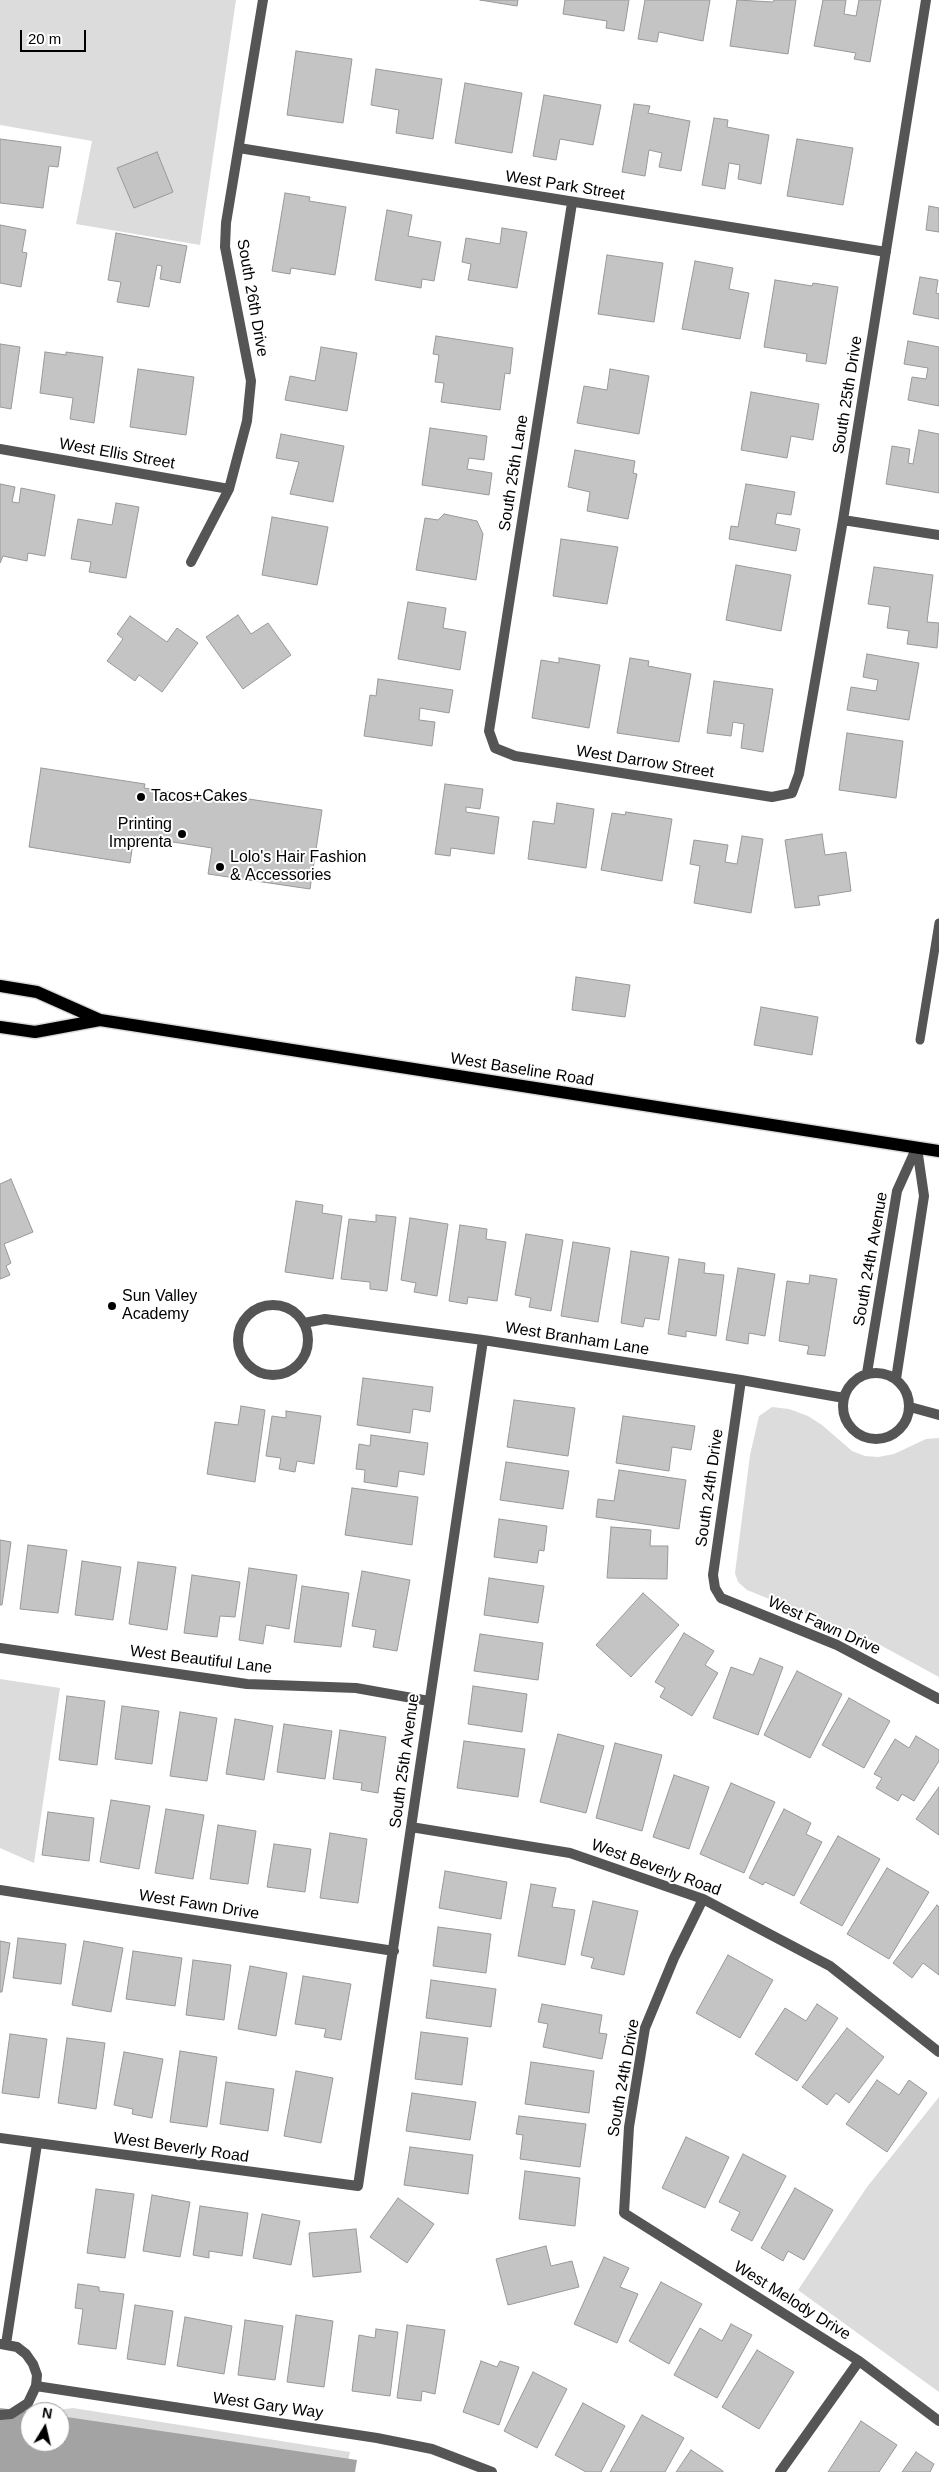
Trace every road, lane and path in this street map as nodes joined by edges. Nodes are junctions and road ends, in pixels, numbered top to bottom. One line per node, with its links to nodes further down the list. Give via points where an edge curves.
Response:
1 (263, 0): 3 (street, South 26th Drive)
2 (926, 0): 5 (street, South 25th Drive)
3 (238, 148): 4 (street, West Park Street); 7 (street, South 26th Drive, via 225,247 251,381 247,421)
4 (572, 202): 5 (street, West Park Street); 11 (street, South 25th Lane, via 490,731)
5 (886, 252): 8 (street, South 25th Drive)
6 (0, 449): 7 (street, West Ellis Street)
7 (229, 489): 10 (street, South 26th Drive)
8 (843, 520): 9 (street); 12 (street, South 25th Drive, via 799,774)
9 (939, 536)
10 (191, 562)
11 (495, 748): 12 (street, West Darrow Street, via 515,756 772,797)
12 (792, 793)
13 (939, 923): 17 (lane)
14 (0, 986): 15 (main road, West Baseline Road, via 37,992)
15 (100, 1020): 16 (main road, West Baseline Road, via 35,1032); 18 (main road, West Baseline Road)
16 (0, 1027)
17 (920, 1040)
18 (917, 1148): 19 (main road, West Baseline Road); 22 (street, South 24th Avenue, via 897,1191); 23 (street, via 924,1196)
19 (939, 1151)
20 (304, 1323): 20 (street, via 288,1308 277,1305 256,1310 243,1322 238,1340 240,1352 255,1370 266,1375 290,1371 305,1355 308,1345); 21 (street, West Branham Lane, via 325,1319)
21 (484, 1340): 24 (street, West Branham Lane); 31 (street, South 25th Avenue)
22 (867, 1374): 23 (street, via 882,1373); 25 (street, via 852,1382)
23 (896, 1379): 26 (street, via 909,1396)
24 (741, 1380): 25 (street, West Branham Lane); 28 (street, South 24th Drive, via 713,1575)
25 (844, 1398): 26 (street, via 843,1408 852,1429 872,1439 894,1435 908,1418)
26 (910, 1407): 27 (street)
27 (939, 1415)
28 (721, 1598): 30 (street, West Fawn Drive, via 837,1644)
29 (0, 1648): 31 (street, West Beautiful Lane, via 247,1684 356,1688)
30 (939, 1699)
31 (429, 1701): 32 (street, South 25th Avenue)
32 (411, 1827): 34 (street, West Beverly Road, via 570,1853); 35 (street, South 25th Avenue)
33 (0, 1890): 35 (street, West Fawn Drive)
34 (703, 1899): 36 (street, West Beverly Road, via 830,1966); 40 (street, South 24th Drive, via 645,2028 629,2127)
35 (394, 1951): 39 (street, South 25th Avenue)
36 (939, 2052)
37 (0, 2138): 38 (street, West Beverly Road)
38 (37, 2144): 39 (street, West Beverly Road); 41 (street)
39 (358, 2186)
40 (624, 2213): 42 (street, West Melody Drive)
41 (3, 2344): 43 (street, via 17,2347 33,2364 37,2374)
42 (858, 2361): 45 (street, West Melody Drive); 47 (street)
43 (36, 2386): 44 (street, via 34,2396 20,2410); 46 (street, West Gary Way, via 376,2438 432,2449)
44 (0, 2415)
45 (939, 2421)
46 (492, 2472)
47 (780, 2472)

